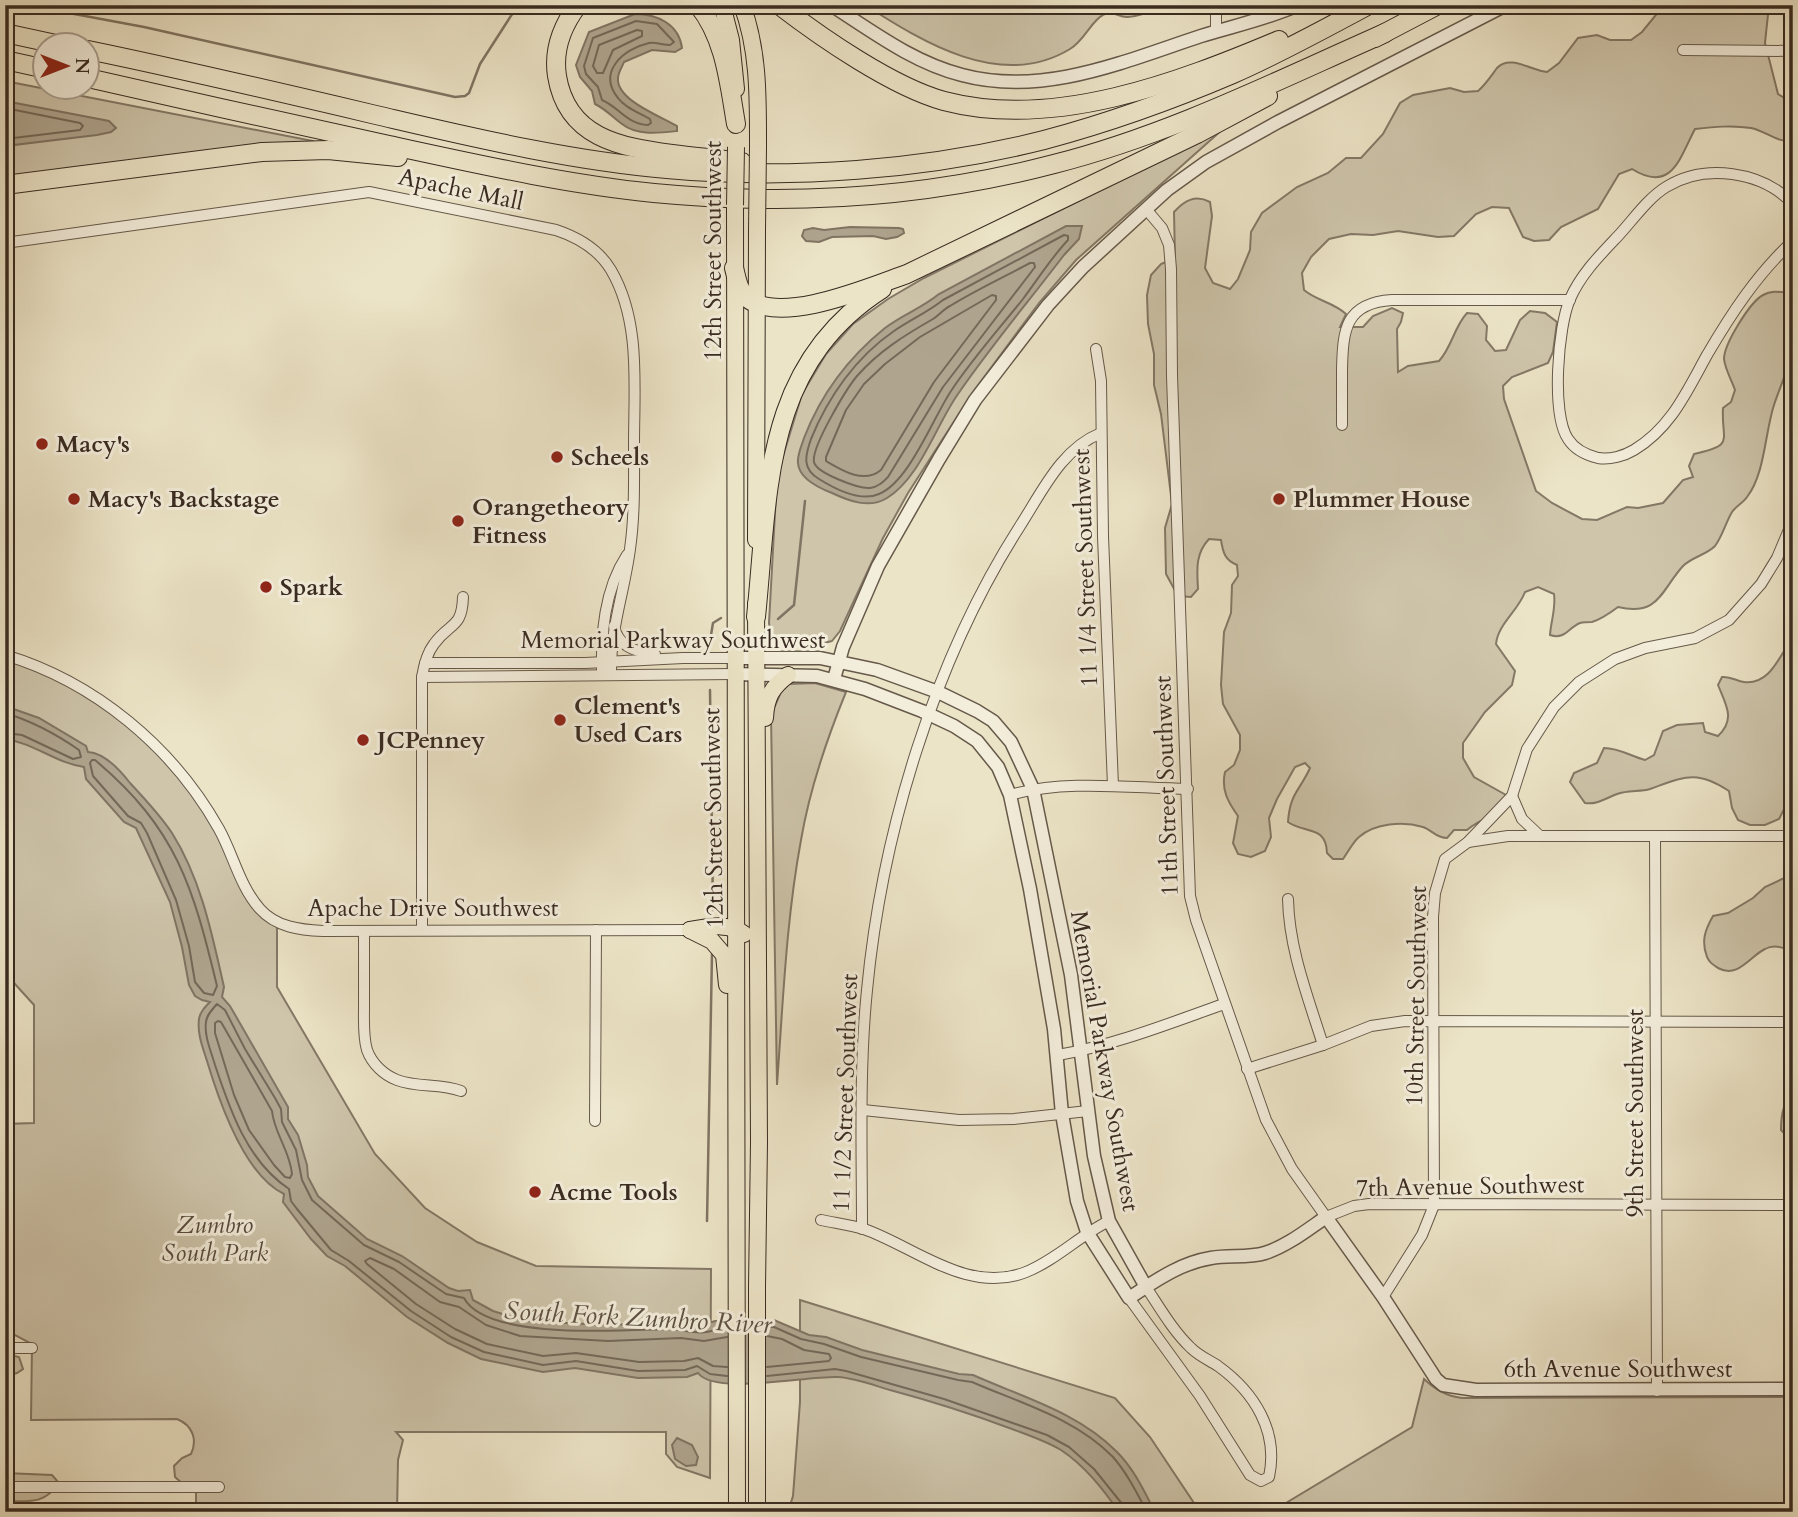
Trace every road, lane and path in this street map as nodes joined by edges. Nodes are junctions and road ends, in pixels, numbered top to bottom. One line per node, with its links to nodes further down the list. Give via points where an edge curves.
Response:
1 (578, 5): 25 (highway, via 561,32 556,71 561,93 585,128 642,150)
2 (698, 5): 23 (highway, via 724,57)
3 (722, 5): 23 (main road, 12th Street Southwest, via 734,60)
4 (741, 5): 34 (main road, 12th Street Southwest, bridge, via 755,59)
5 (779, 5): 12 (highway, via 906,86 942,100 1004,111 1077,105 1153,85)
6 (831, 5): 13 (street, via 931,64 965,76 1008,82 1083,74)
7 (1216, 5): 13 (street)
8 (1298, 5): 13 (street)
9 (1369, 5): 12 (highway)
10 (1438, 5): 15 (highway)
11 (1506, 5): 28 (street, via 1214,158)
12 (1342, 19): 25 (highway, via 1215,81 1045,139 922,162)
13 (1216, 32)
14 (5, 33): 16 (highway)
15 (1385, 33): 24 (highway, via 1183,122 1117,146 1040,167 921,190 832,198 721,197 614,189); 32 (highway, via 1197,134)
16 (32, 39)
17 (1683, 50): 18 (street)
18 (1793, 51)
19 (102, 53): 25 (highway, via 465,135 604,161 706,172)
20 (5, 60): 21 (highway)
21 (32, 66)
22 (102, 81): 24 (highway)
23 (736, 124): 31 (main road, 12th Street Southwest, bridge)
24 (498, 169): 26 (highway, via 373,154 289,150)
25 (819, 172)
26 (5, 185)
27 (1793, 204): 33 (street, via 1768,184 1744,176 1709,174 1680,180 1656,194 1592,264)
28 (1146, 209): 47 (street, via 1048,304 975,400 878,566); 60 (street, 11th Street Southwest, via 1162,228 1171,270)
29 (1793, 242): 33 (street, via 1763,271 1740,303 1670,419 1627,454 1593,457 1577,449 1565,434 1558,379)
30 (5, 243): 39 (street, Apache Mall, via 369,192 568,234 609,268 631,328 634,504)
31 (734, 268): 34 (highway, via 740,290); 45 (main road, 12th Street Southwest)
32 (907, 274): 34 (highway, via 818,302 780,308); 41 (highway, via 859,305 832,331 792,393 774,451)
33 (1570, 300): 36 (street, via 1392,300 1367,304 1351,317 1342,340)
34 (757, 304): 41 (main road, 12th Street Southwest)
35 (1096, 349): 37 (street, 11 1/4 Street Southwest)
36 (1342, 425)
37 (1101, 432): 55 (street, 11 1/2 Street Southwest, via 1069,454 1013,537); 58 (street, 11 1/4 Street Southwest)
38 (1793, 520): 62 (street, 10th Street Southwest, via 1761,584 1729,620 1695,638 1622,656 1567,693 1532,739)
39 (629, 552): 42 (street, Apache Mall); 46 (street, via 612,586 601,645)
40 (463, 597): 48 (street, via 459,621 435,642)
41 (756, 617): 49 (main road, 12th Street Southwest)
42 (614, 625): 44 (street, via 628,648); 46 (street, Apache Mall)
43 (5, 655): 74 (street, Apache Drive Southwest, via 73,684 149,739 208,811 253,900 270,918 307,931)
44 (683, 658): 45 (street, Memorial Parkway Southwest); 46 (street, Memorial Parkway Southwest)
45 (734, 658): 49 (street, Memorial Parkway Southwest); 50 (main road, 12th Street Southwest)
46 (606, 661): 48 (street, Memorial Parkway Southwest); 51 (street)
47 (839, 661): 49 (street, Memorial Parkway Southwest); 54 (street); 55 (street, Memorial Parkway Southwest)
48 (425, 663): 53 (street)
49 (756, 666): 50 (street, Memorial Parkway Southwest); 52 (street, Memorial Parkway Southwest); 57 (main road, 12th Street Southwest)
50 (734, 674): 51 (street, Memorial Parkway Southwest); 67 (main road, 12th Street Southwest)
51 (607, 675): 53 (street, Memorial Parkway Southwest)
52 (788, 675): 54 (street, Memorial Parkway Southwest); 57 (main road, via 769,694 764,725)
53 (422, 677): 71 (street)
54 (834, 679): 56 (street, Memorial Parkway Southwest)
55 (938, 692): 56 (street, 11 1/2 Street Southwest); 59 (street, Memorial Parkway Southwest, via 977,711 1002,730)
56 (930, 714): 61 (street, Memorial Parkway Southwest, via 977,741 998,767); 86 (street, 11 1/2 Street Southwest, via 892,841 877,913 866,1001)
57 (756, 739): 76 (main road, 12th Street Southwest)
58 (1113, 786): 59 (street); 60 (street)
59 (1032, 789): 61 (street); 82 (street, Memorial Parkway Southwest)
60 (1188, 789): 75 (street, 11th Street Southwest, via 1192,905)
61 (1010, 795): 83 (street, Memorial Parkway Southwest)
62 (1512, 796): 63 (street, via 1522,819); 66 (street, 10th Street Southwest)
63 (1541, 836): 64 (street); 66 (street)
64 (1655, 836): 65 (street); 78 (street, 9th Street Southwest)
65 (1793, 836)
66 (1468, 842): 77 (street, 10th Street Southwest, via 1445,859 1435,893)
67 (737, 871): 69 (main road, via 727,916); 70 (main road, 12th Street Southwest)
68 (1288, 899): 80 (street, via 1294,949)
69 (711, 926): 70 (main road); 73 (main road)
70 (737, 929): 76 (main road, via 748,940); 81 (main road, 12th Street Southwest)
71 (422, 930): 72 (street, Apache Drive Southwest); 74 (street, Apache Drive Southwest)
72 (596, 930): 73 (street, Apache Drive Southwest); 89 (street)
73 (690, 930): 81 (main road, via 712,940 724,955)
74 (364, 931): 85 (street, via 364,1027 372,1059 395,1080)
75 (1224, 1004): 82 (street); 84 (street, 11th Street Southwest)
76 (758, 1008): 109 (main road, 12th Street Southwest)
77 (1434, 1020): 78 (street); 80 (street, via 1385,1023); 91 (street, 10th Street Southwest)
78 (1656, 1022): 79 (street); 92 (street, 9th Street Southwest)
79 (1793, 1022)
80 (1323, 1045): 84 (street)
81 (736, 1049): 108 (main road, 12th Street Southwest)
82 (1082, 1051): 83 (street); 87 (street, Memorial Parkway Southwest)
83 (1058, 1055): 88 (street, Memorial Parkway Southwest)
84 (1247, 1069): 93 (street, 11th Street Southwest, via 1278,1144)
85 (461, 1091)
86 (863, 1110): 88 (street, via 959,1120); 96 (street, 11 1/2 Street Southwest)
87 (1088, 1111): 88 (street); 95 (street, Memorial Parkway Southwest)
88 (1062, 1114): 97 (street, Memorial Parkway Southwest)
89 (595, 1121)
90 (1793, 1205): 92 (street, 7th Avenue Southwest)
91 (1434, 1206): 92 (street, 7th Avenue Southwest); 93 (street, 7th Avenue Southwest, via 1362,1205); 99 (street, 10th Street Southwest, via 1422,1235)
92 (1657, 1206): 105 (street, 9th Street Southwest)
93 (1326, 1217): 98 (street, 7th Avenue Southwest, via 1266,1253 1200,1260); 99 (street, 11th Street Southwest)
94 (821, 1220): 96 (street)
95 (1109, 1221): 97 (street); 98 (street, Memorial Parkway Southwest)
96 (862, 1229): 97 (street, via 958,1273 986,1277 1013,1275 1043,1264)
97 (1087, 1232): 100 (street, Memorial Parkway Southwest)
98 (1146, 1287): 100 (street, 7th Avenue Southwest); 100 (street, Memorial Parkway Southwest, via 1188,1345 1232,1378 1261,1413 1270,1445 1269,1477 1261,1481 1250,1475)
99 (1382, 1297): 103 (street, 11th Street Southwest)
100 (1129, 1298)
101 (5, 1348): 102 (street)
102 (32, 1348)
103 (1443, 1385): 105 (street, 6th Avenue Southwest, via 1476,1391)
104 (1793, 1389): 105 (street, 6th Avenue Southwest)
105 (1657, 1391)
106 (219, 1486): 107 (street)
107 (5, 1487)
108 (737, 1512)
109 (757, 1512)

